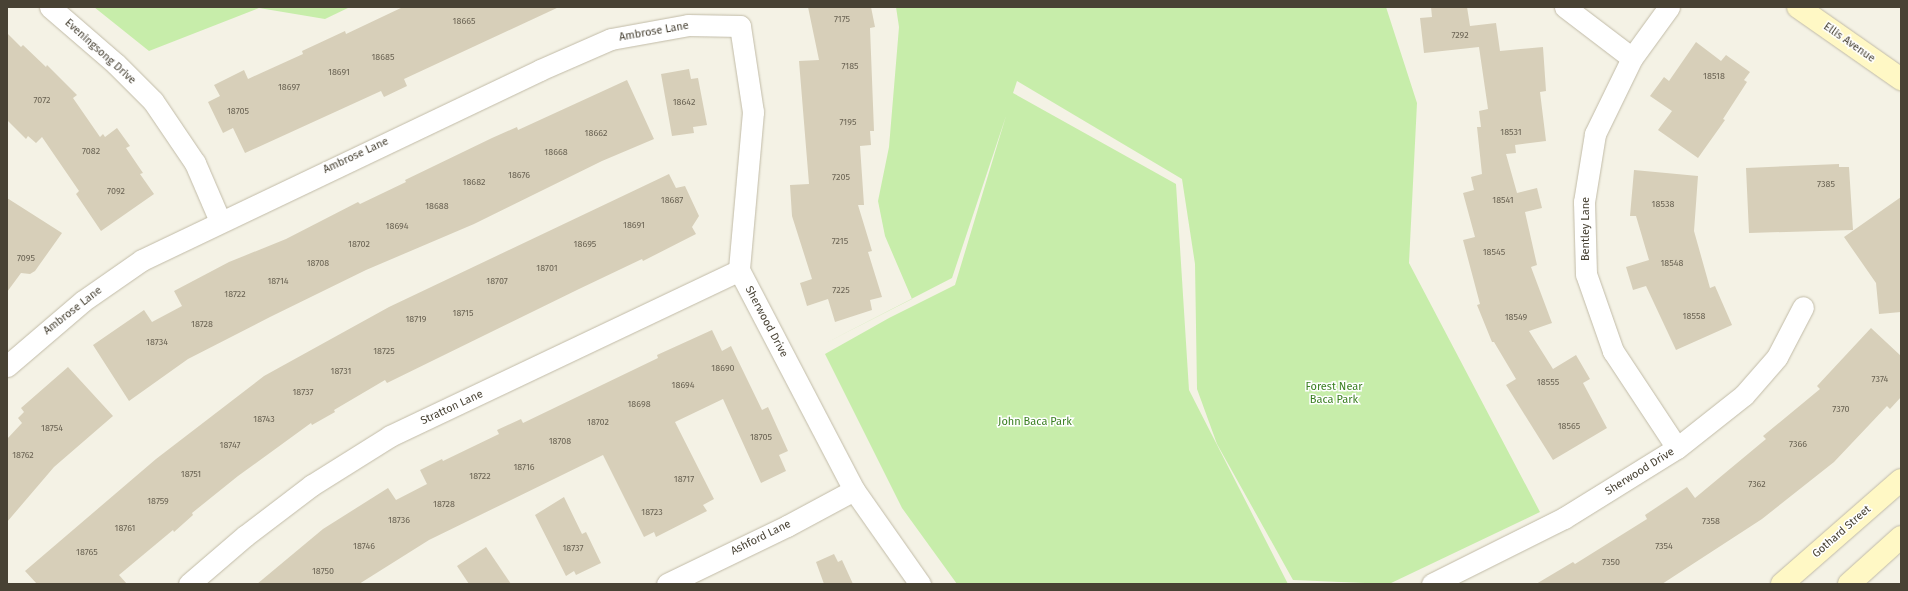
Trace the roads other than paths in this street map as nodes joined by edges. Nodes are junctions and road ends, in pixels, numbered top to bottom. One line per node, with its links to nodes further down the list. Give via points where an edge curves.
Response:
1 (50, 7): 7 (street, Eveningsong Drive, via 116,64 152,101 195,163)
2 (1565, 7): 5 (street)
3 (1668, 7): 5 (street, Bentley Lane)
4 (1798, 7): 6 (street, Ellis Avenue)
5 (1632, 58): 11 (street, Bentley Lane, via 1595,134 1584,202 1586,274 1613,351)
6 (1901, 79)
7 (220, 221): 8 (street, Ambrose Lane, via 611,39 688,25 740,26 754,112); 10 (street, Ambrose Lane, via 142,260)
8 (739, 270): 13 (street, Sherwood Drive); 15 (street, Stratton Lane, via 390,436 312,485 245,536)
9 (1804, 307): 11 (street, Sherwood Drive, via 1777,358 1744,395)
10 (12, 353)
11 (1678, 448): 18 (street, Sherwood Drive, via 1564,518)
12 (1901, 480): 19 (street, Gothard Street)
13 (854, 490): 16 (street, Ashford Lane); 17 (street, Sherwood Drive)
14 (1901, 537): 20 (street)
15 (189, 584)
16 (667, 584)
17 (920, 584)
18 (1432, 584)
19 (1782, 584)
20 (1849, 584)

